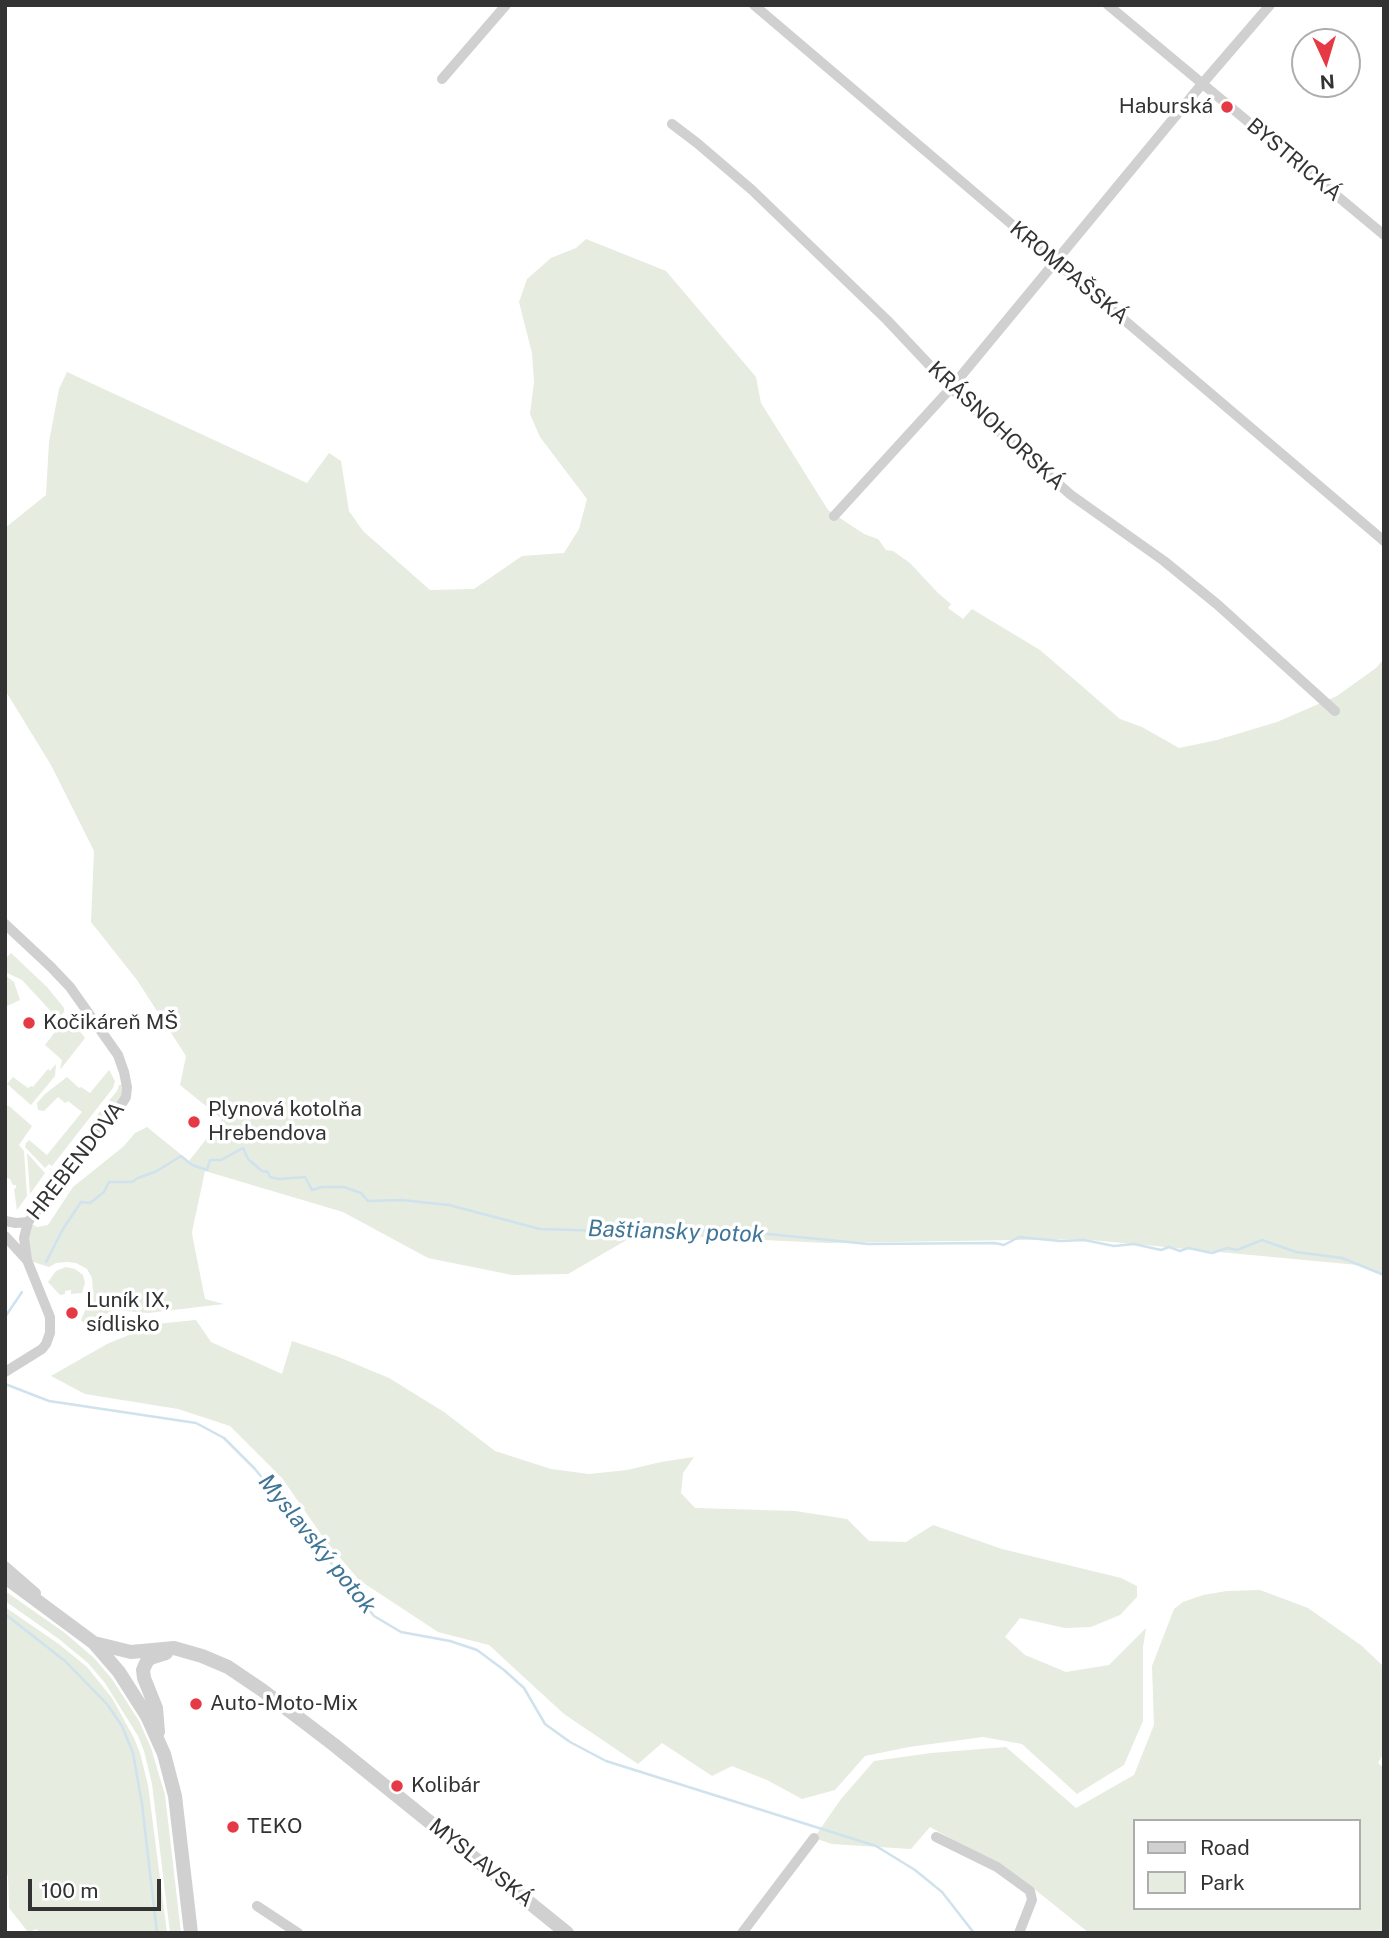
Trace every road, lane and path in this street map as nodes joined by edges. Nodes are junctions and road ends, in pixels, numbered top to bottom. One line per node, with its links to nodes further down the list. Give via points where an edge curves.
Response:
1 (506, 5): 5 (street)
2 (754, 5): 9 (street, KROMPAŠSKÁ)
3 (1108, 5): 6 (street, BYSTRICKÁ)
4 (1270, 5): 6 (street)
5 (442, 79)
6 (1202, 84): 8 (street, BYSTRICKÁ); 9 (street)
7 (673, 124): 10 (street, KRÁSNOHORSKÁ, via 752,190)
8 (1384, 235)
9 (1056, 262): 10 (street); 12 (street, KROMPAŠSKÁ)
10 (951, 387): 11 (street); 13 (street, KRÁSNOHORSKÁ, via 1071,495 1218,605)
11 (834, 516)
12 (1384, 541)
13 (1335, 711)
14 (5, 924): 16 (street, HREBENDOVA, via 78,998 118,1055 127,1087 121,1105)
15 (5, 1221): 16 (street)
16 (28, 1222): 18 (street, HREBENDOVA, via 24,1238)
17 (5, 1236): 18 (street)
18 (27, 1260): 19 (street, HREBENDOVA, via 50,1317 50,1333 42,1349)
19 (5, 1372)
20 (5, 1566): 22 (street)
21 (5, 1577): 22 (street, MYSLAVSKÁ)
22 (74, 1627): 23 (street, MYSLAVSKÁ)
23 (94, 1643): 24 (street, MYSLAVSKÁ, via 131,1651 167,1648); 26 (street)
24 (188, 1652): 25 (street, MYSLAVSKÁ); 33 (street, MYSLAVSKÁ, via 221,1663 262,1690)
25 (150, 1658): 26 (street, MYSLAVSKÁ); 27 (street, via 144,1675 156,1708)
26 (120, 1672): 27 (street)
27 (160, 1744): 31 (street, via 177,1812)
28 (814, 1838): 34 (street)
29 (936, 1838): 35 (street, via 997,1867 1030,1891 1032,1900)
30 (257, 1906): 32 (street)
31 (191, 1933)
32 (298, 1933)
33 (567, 1933)
34 (742, 1933)
35 (1019, 1933)

